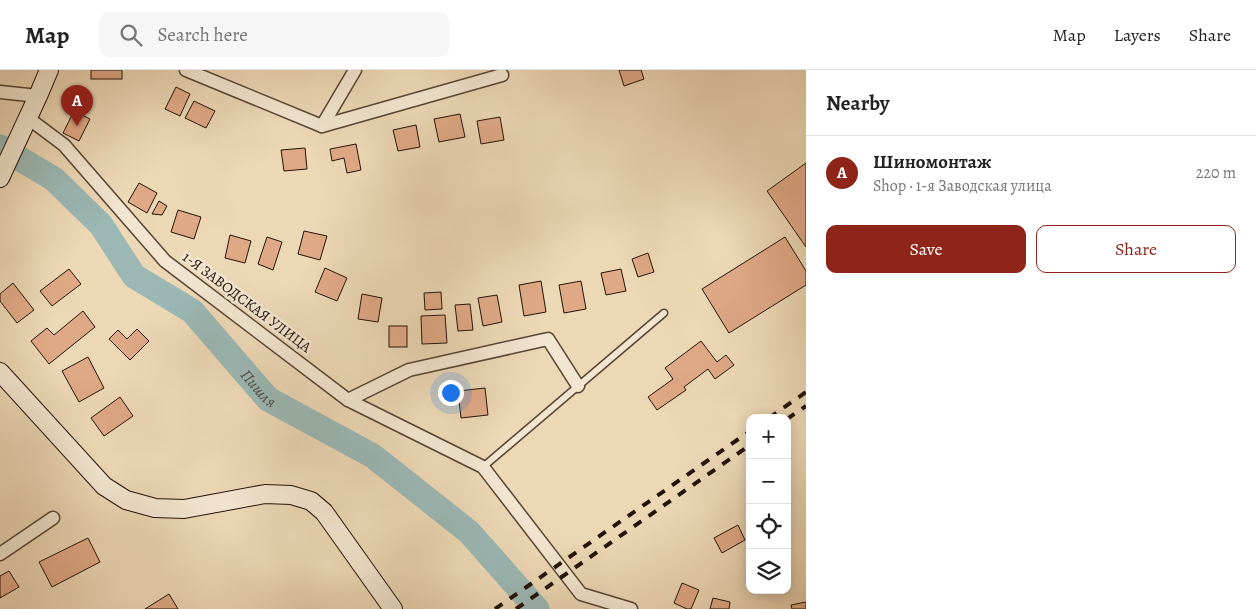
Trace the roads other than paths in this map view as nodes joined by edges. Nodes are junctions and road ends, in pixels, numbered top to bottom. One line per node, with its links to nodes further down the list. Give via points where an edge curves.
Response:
1 (48, 70): 6 (main road)
2 (186, 70): 8 (street)
3 (355, 70): 8 (street)
4 (502, 75): 8 (street)
5 (0, 92): 6 (street)
6 (38, 96): 7 (main road)
7 (28, 118): 9 (main road); 13 (street, 1-Я ЗАВОДСКАЯ УЛИЦА, via 64,145 165,261)
8 (322, 126)
9 (0, 178)
10 (664, 313): 12 (lane)
11 (0, 372): 17 (main road, via 104,486 126,500 155,508 184,509 265,494 291,495 311,501 324,512)
12 (578, 386): 13 (street, via 548,338 409,370); 14 (lane)
13 (348, 400): 14 (street, 1-Я ЗАВОДСКАЯ УЛИЦА)
14 (483, 466): 18 (street, via 581,594)
15 (53, 518): 16 (street)
16 (0, 554)
17 (393, 609)
18 (631, 609)

